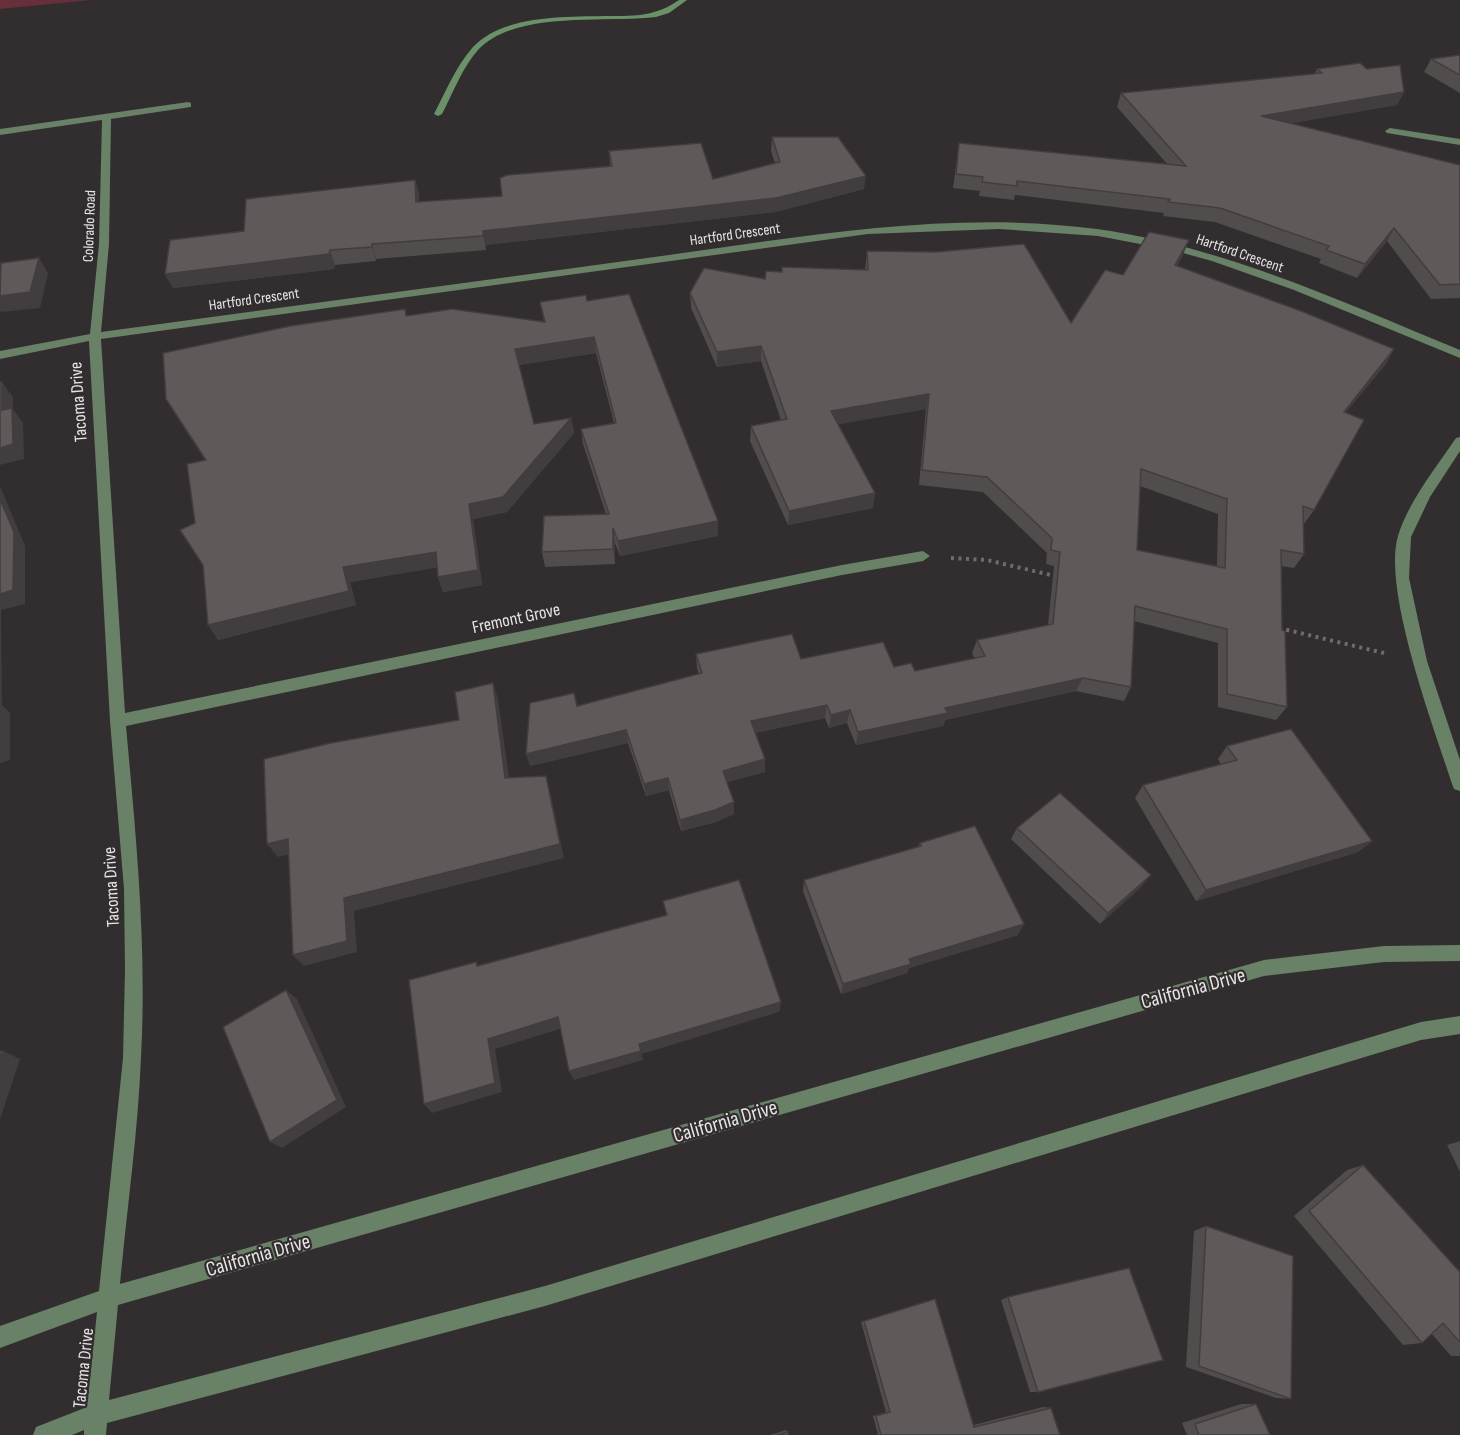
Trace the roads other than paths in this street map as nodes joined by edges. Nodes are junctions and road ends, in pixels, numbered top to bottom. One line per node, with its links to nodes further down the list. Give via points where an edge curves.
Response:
1 (188, 105): 2 (street)
2 (107, 117): 4 (street); 6 (street, Colorado Road, via 104,244)
3 (1390, 131): 5 (street)
4 (0, 132)
5 (1460, 142)
6 (96, 336): 7 (street, Hartford Crescent, via 868,231 975,224 1077,229 1178,248 1286,284); 8 (street, Hartford Crescent); 11 (street, Tacoma Drive)
7 (1460, 354)
8 (0, 355)
9 (1460, 441): 12 (street, via 1424,496 1404,537 1402,578 1420,661)
10 (923, 556): 11 (street, Fremont Grove)
11 (118, 721): 15 (street, Tacoma Drive, via 132,889 134,981 132,1058)
12 (1460, 784)
13 (1460, 953): 15 (street, California Drive, via 1384,954 1264,968)
14 (1460, 1025): 17 (street, via 1421,1031 545,1296)
15 (110, 1297): 16 (street, California Drive); 17 (street, Tacoma Drive)
16 (0, 1336)
17 (98, 1414): 18 (street); 19 (street, Tacoma Drive)
18 (44, 1435)
19 (95, 1435)

